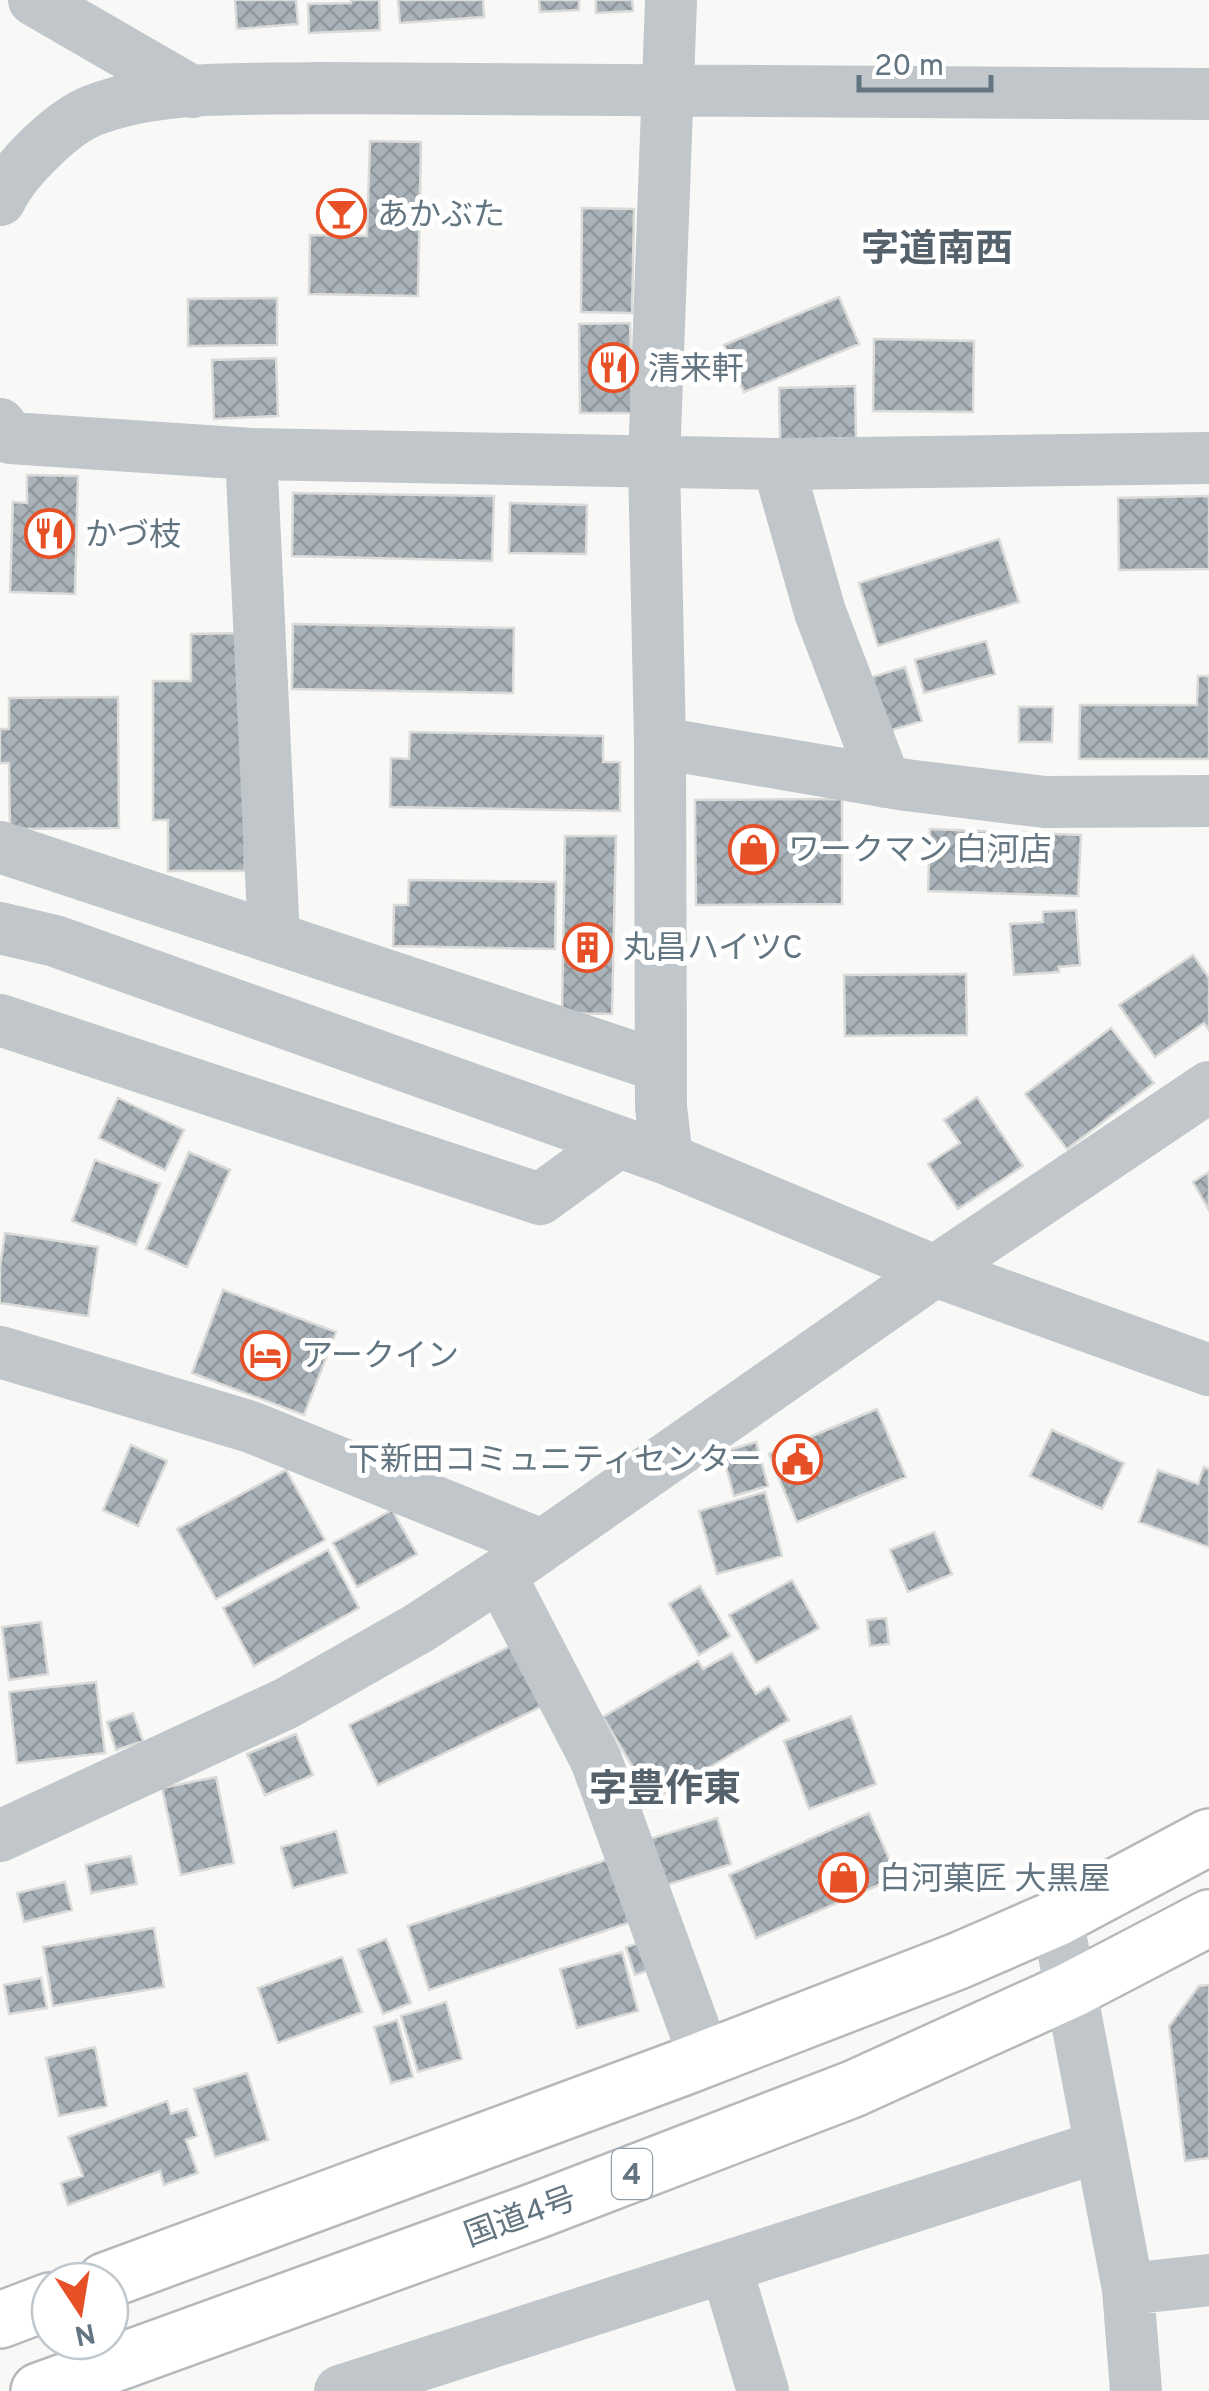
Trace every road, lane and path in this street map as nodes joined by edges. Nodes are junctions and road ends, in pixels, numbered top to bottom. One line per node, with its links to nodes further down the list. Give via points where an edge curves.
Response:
1 (34, 0): 3 (street)
2 (671, 0): 4 (street)
3 (193, 92): 4 (street); 6 (street, via 90,111 28,159)
4 (670, 92): 5 (street); 10 (street)
5 (1209, 94)
6 (0, 200)
7 (3, 441): 8 (street)
8 (252, 454): 10 (street); 17 (street)
9 (1209, 458): 11 (street)
10 (654, 461): 11 (street); 12 (street)
11 (778, 464): 13 (street, via 820,612)
12 (660, 743): 13 (street); 19 (street)
13 (885, 782): 14 (street, via 1045,802)
14 (1209, 801)
15 (0, 847): 17 (street)
16 (0, 928): 21 (street, via 55,941)
17 (274, 938): 19 (street)
18 (0, 1020): 21 (street, via 540,1199)
19 (660, 1066): 22 (street)
20 (1209, 1086): 23 (street)
21 (617, 1143): 22 (street)
22 (667, 1160): 23 (street)
23 (935, 1271): 25 (street); 26 (street)
24 (0, 1352): 26 (street, via 251,1426)
25 (1209, 1370)
26 (542, 1545): 27 (street)
27 (500, 1575): 29 (street, via 287,1703); 35 (street, via 596,1760)
28 (1209, 1822): 31 (highway)
29 (0, 1836)
30 (1209, 1837): 31 (highway)
31 (1113, 1888): 32 (highway)
32 (1057, 1918): 34 (street); 35 (highway)
33 (1209, 1918): 34 (highway, 国道4号 / 4)
34 (1071, 1990): 36 (street); 43 (highway, 国道4号 / 4, via 854,2088)
35 (705, 2058): 38 (highway)
36 (1100, 2146): 37 (street); 40 (street)
37 (726, 2267): 44 (street); 45 (street)
38 (130, 2271)
39 (1209, 2280): 40 (street)
40 (1128, 2288): 46 (street)
41 (30, 2309): 42 (highway)
42 (0, 2320)
43 (39, 2391)
44 (340, 2391)
45 (763, 2391)
46 (1136, 2391)

